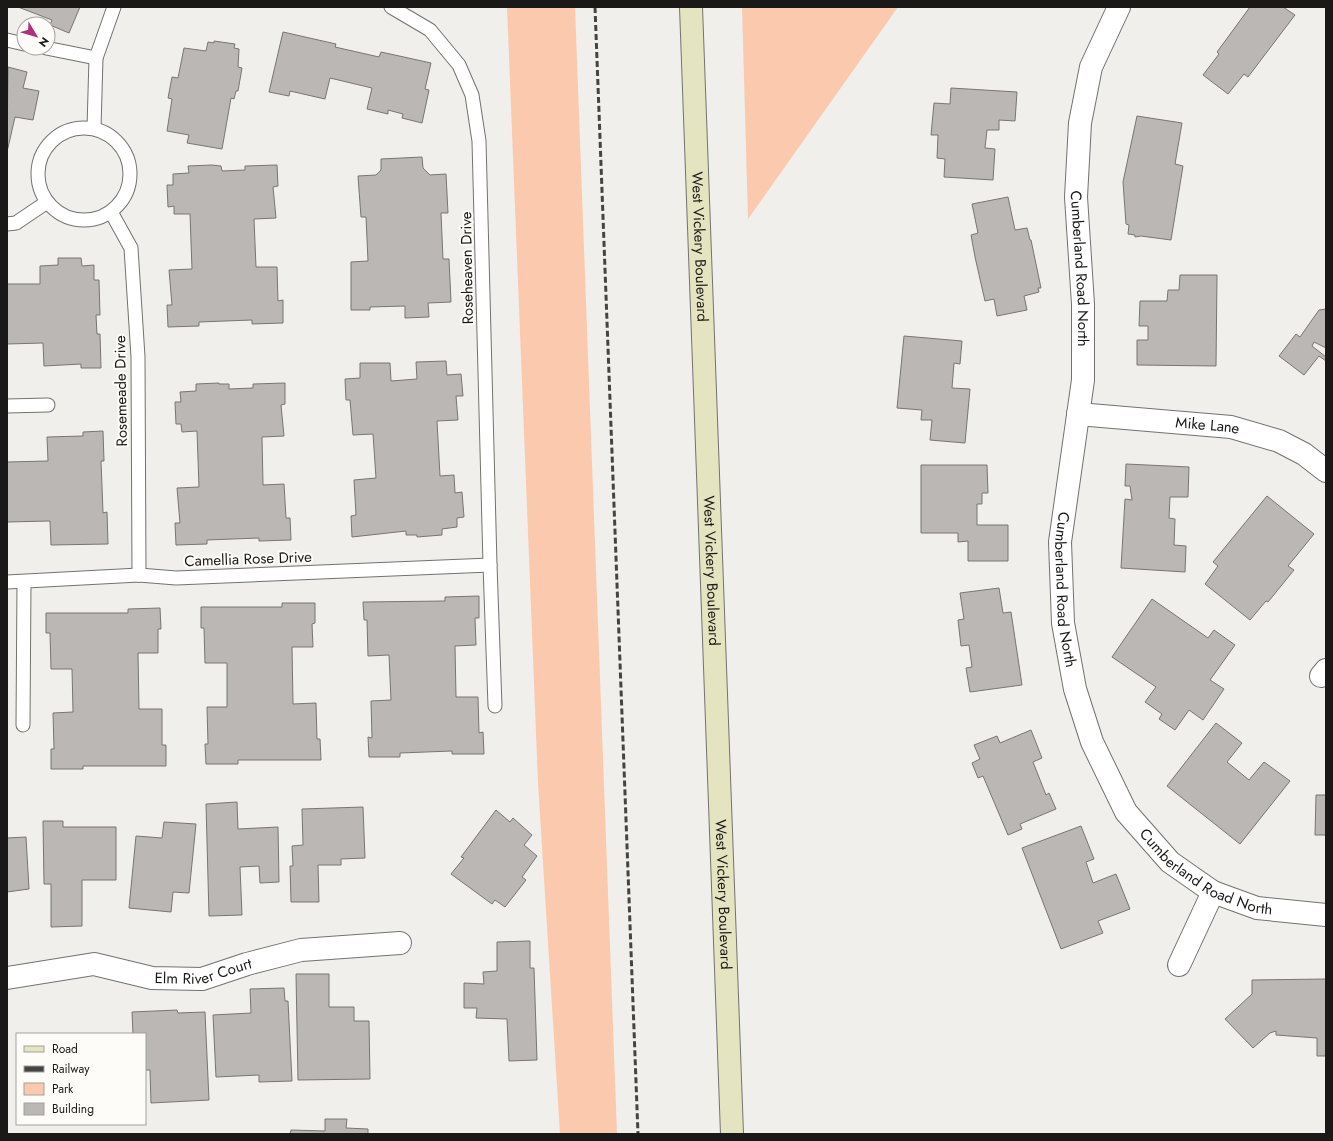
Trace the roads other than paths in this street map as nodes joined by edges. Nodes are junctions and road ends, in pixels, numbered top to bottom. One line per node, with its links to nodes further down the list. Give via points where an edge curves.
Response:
1 (114, 7): 6 (lane)
2 (391, 7): 15 (lane, Roseheaven Drive, via 430,30 459,65 472,95 480,141)
3 (691, 7): 26 (main road, West Vickery Boulevard)
4 (1119, 7): 13 (street, Cumberland Road North, via 1091,67 1080,124 1076,197 1083,304 1083,380)
5 (56, 50): 6 (lane)
6 (96, 58): 7 (lane)
7 (94, 128): 8 (lane, via 72,129 57,136 45,148 38,171 39,187); 9 (lane, via 113,137 122,146 129,160 129,188 123,200)
8 (47, 202): 9 (lane, via 60,214 75,220 101,218); 10 (lane, via 16,223)
9 (111, 212): 16 (lane, Rosemeade Drive, via 131,248 138,356)
10 (7, 224)
11 (48, 405): 12 (lane)
12 (7, 406)
13 (1078, 414): 14 (street, Mike Lane, via 1231,427 1279,440 1304,454); 21 (street, Cumberland Road North, via 1060,542 1063,623 1075,689 1092,742 1126,812 1170,862)
14 (1326, 471)
15 (490, 565): 16 (lane, Camellia Rose Drive, via 176,578); 19 (lane, Roseheaven Drive)
16 (139, 575): 18 (lane, Camellia Rose Drive)
17 (7, 582): 18 (lane, Camellia Rose Drive)
18 (24, 582): 20 (lane)
19 (495, 706)
20 (23, 725)
21 (1213, 892): 22 (street, Cumberland Road North, via 1257,908); 24 (street)
22 (1326, 915)
23 (400, 943): 25 (street, Elm River Court, via 301,950 202,979 152,978 94,964)
24 (1179, 966)
25 (7, 978)
26 (732, 1134)

